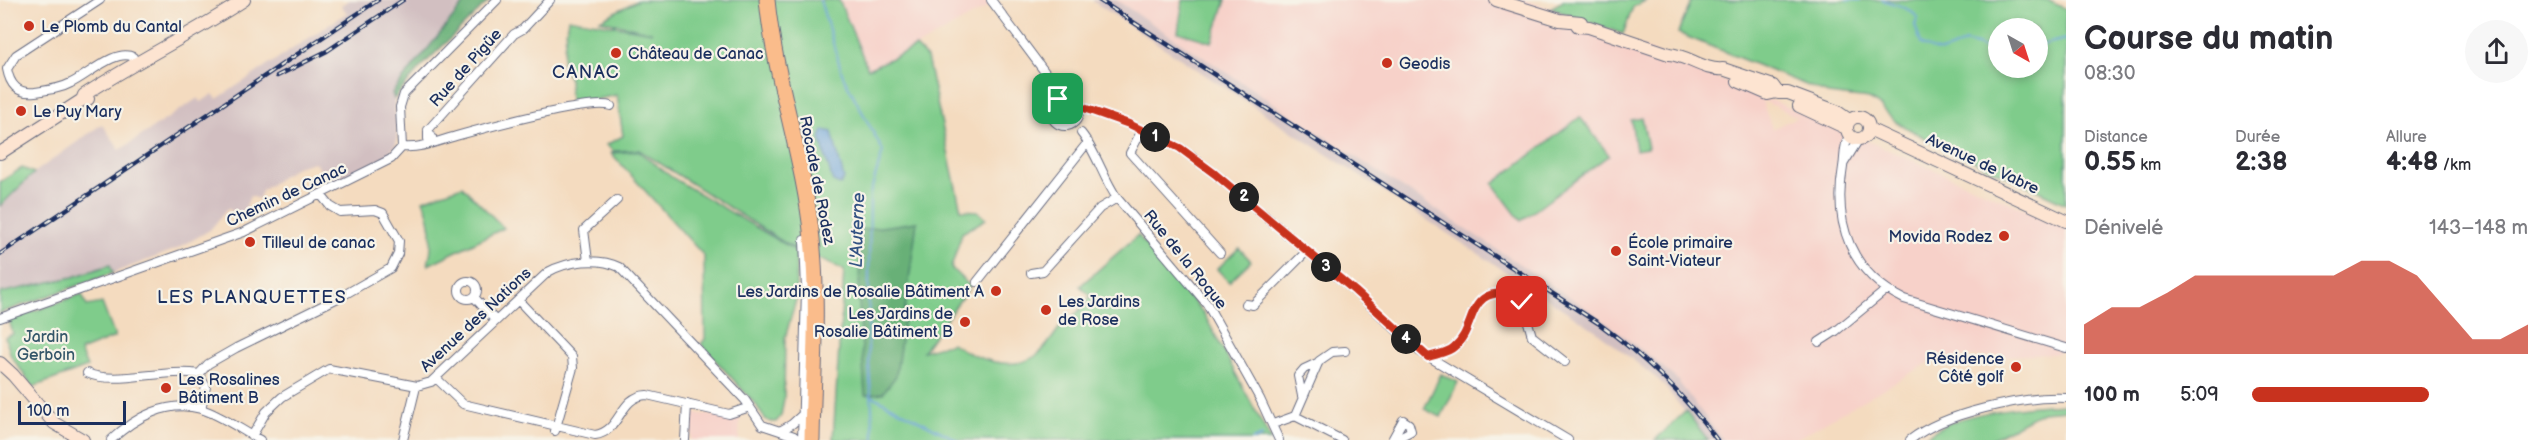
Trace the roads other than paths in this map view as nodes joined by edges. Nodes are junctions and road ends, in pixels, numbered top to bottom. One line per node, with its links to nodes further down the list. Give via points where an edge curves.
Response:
1 (100, 0): 11 (street, via 16,55 7,69 9,78 16,89 26,93 58,89 116,56 132,57)
2 (233, 0): 10 (main road)
3 (244, 0): 10 (main road)
4 (497, 0): 24 (street, via 404,93 400,107)
5 (550, 0): 23 (street, Rue de Pigüe, via 428,130)
6 (767, 0): 12 (highway, Rocade de Rodez)
7 (778, 0): 71 (highway, Rocade de Rodez, via 786,62 824,254)
8 (991, 0): 13 (street)
9 (1496, 0): 20 (main road, via 1580,22 1679,61 1717,69 1768,94 1788,93 1836,111)
10 (157, 51): 11 (main road)
11 (132, 67): 25 (main road, via 107,88)
12 (779, 74): 30 (highway, via 778,93); 70 (highway, Rocade de Rodez, via 812,237)
13 (1056, 87): 14 (street); 15 (street)
14 (1066, 98): 15 (street); 17 (street, via 1074,100)
15 (1054, 102): 18 (street, via 1052,116 1058,124)
16 (611, 106): 23 (street, via 602,103 566,110)
17 (1078, 114): 18 (street); 19 (street, via 1089,111); 21 (street, Rue de la Roque)
18 (1066, 126): 21 (street, Rue de la Roque)
19 (1142, 130): 31 (street, via 1180,148); 32 (street, via 1130,153)
20 (1856, 131): 29 (main road, Avenue de Vabre, via 1930,156); 36 (street, via 1844,152 1840,198 1843,228 1863,267)
21 (1081, 134): 22 (street, Rue de la Roque)
22 (1088, 142): 27 (street, Rue de la Roque); 35 (street)
23 (432, 143): 24 (street)
24 (402, 147): 26 (street, Chemin de Canac, via 391,159)
25 (0, 153)
26 (321, 195): 40 (street, Chemin de Canac, via 244,232); 50 (street, via 340,212 383,213 399,241 398,254 390,269 236,348 208,364)
27 (1117, 198): 34 (street, via 1100,208 1042,271); 60 (street, Rue de la Roque, via 1207,304)
28 (617, 200): 33 (street, via 584,230)
29 (2066, 221)
30 (804, 240): 58 (street)
31 (1307, 251): 39 (street, via 1253,305); 45 (street)
32 (1220, 253)
33 (588, 261): 38 (street, Avenue des Nations, via 556,267); 56 (street, Avenue des Nations, via 610,262 619,267)
34 (1031, 273)
35 (977, 282)
36 (1886, 290): 42 (street); 43 (street, via 1929,308)
37 (474, 297): 41 (street)
38 (518, 300): 41 (street, Avenue des Nations); 61 (street, via 572,357 573,368)
39 (1246, 304)
40 (0, 318)
41 (496, 321): 51 (street, Avenue des Nations)
42 (1819, 342)
43 (2066, 348)
44 (1345, 351): 46 (street, via 1332,352)
45 (1428, 357): 47 (street, via 1453,349 1476,304 1506,292 1520,295 1532,336); 75 (street)
46 (1319, 361): 53 (street); 53 (street, via 1298,376)
47 (1565, 362)
48 (0, 363): 66 (main road, via 54,423)
49 (87, 373): 50 (street, via 102,378 183,371)
50 (199, 374): 57 (street, via 206,387)
51 (436, 378): 61 (street, via 463,404); 65 (street, Avenue des Nations, via 417,386 329,369 282,397 266,412)
52 (415, 391): 63 (street)
53 (1302, 397): 59 (street)
54 (2066, 398): 76 (street, via 1966,412 1937,423)
55 (687, 404): 56 (street, via 729,414); 61 (street, via 638,396 629,401 604,434); 68 (street)
56 (750, 407): 62 (street, Avenue des Nations, via 762,425)
57 (201, 409): 65 (street); 67 (street, via 166,408 138,418)
58 (803, 414): 62 (street); 69 (street)
59 (1294, 416): 60 (street); 64 (street)
60 (1273, 424): 72 (street, Rue de la Roque)
61 (556, 429)
62 (780, 431): 69 (street, Avenue des Nations)
63 (404, 436)
64 (1333, 437): 73 (street)
65 (256, 438)
66 (82, 440)
67 (111, 440)
68 (685, 440)
69 (800, 440)
70 (812, 440)
71 (821, 440)
72 (1279, 440)
73 (1342, 440)
74 (1393, 440): 74 (street, via 1399,418 1409,424 1411,431)
75 (1568, 440)
76 (1910, 440)

